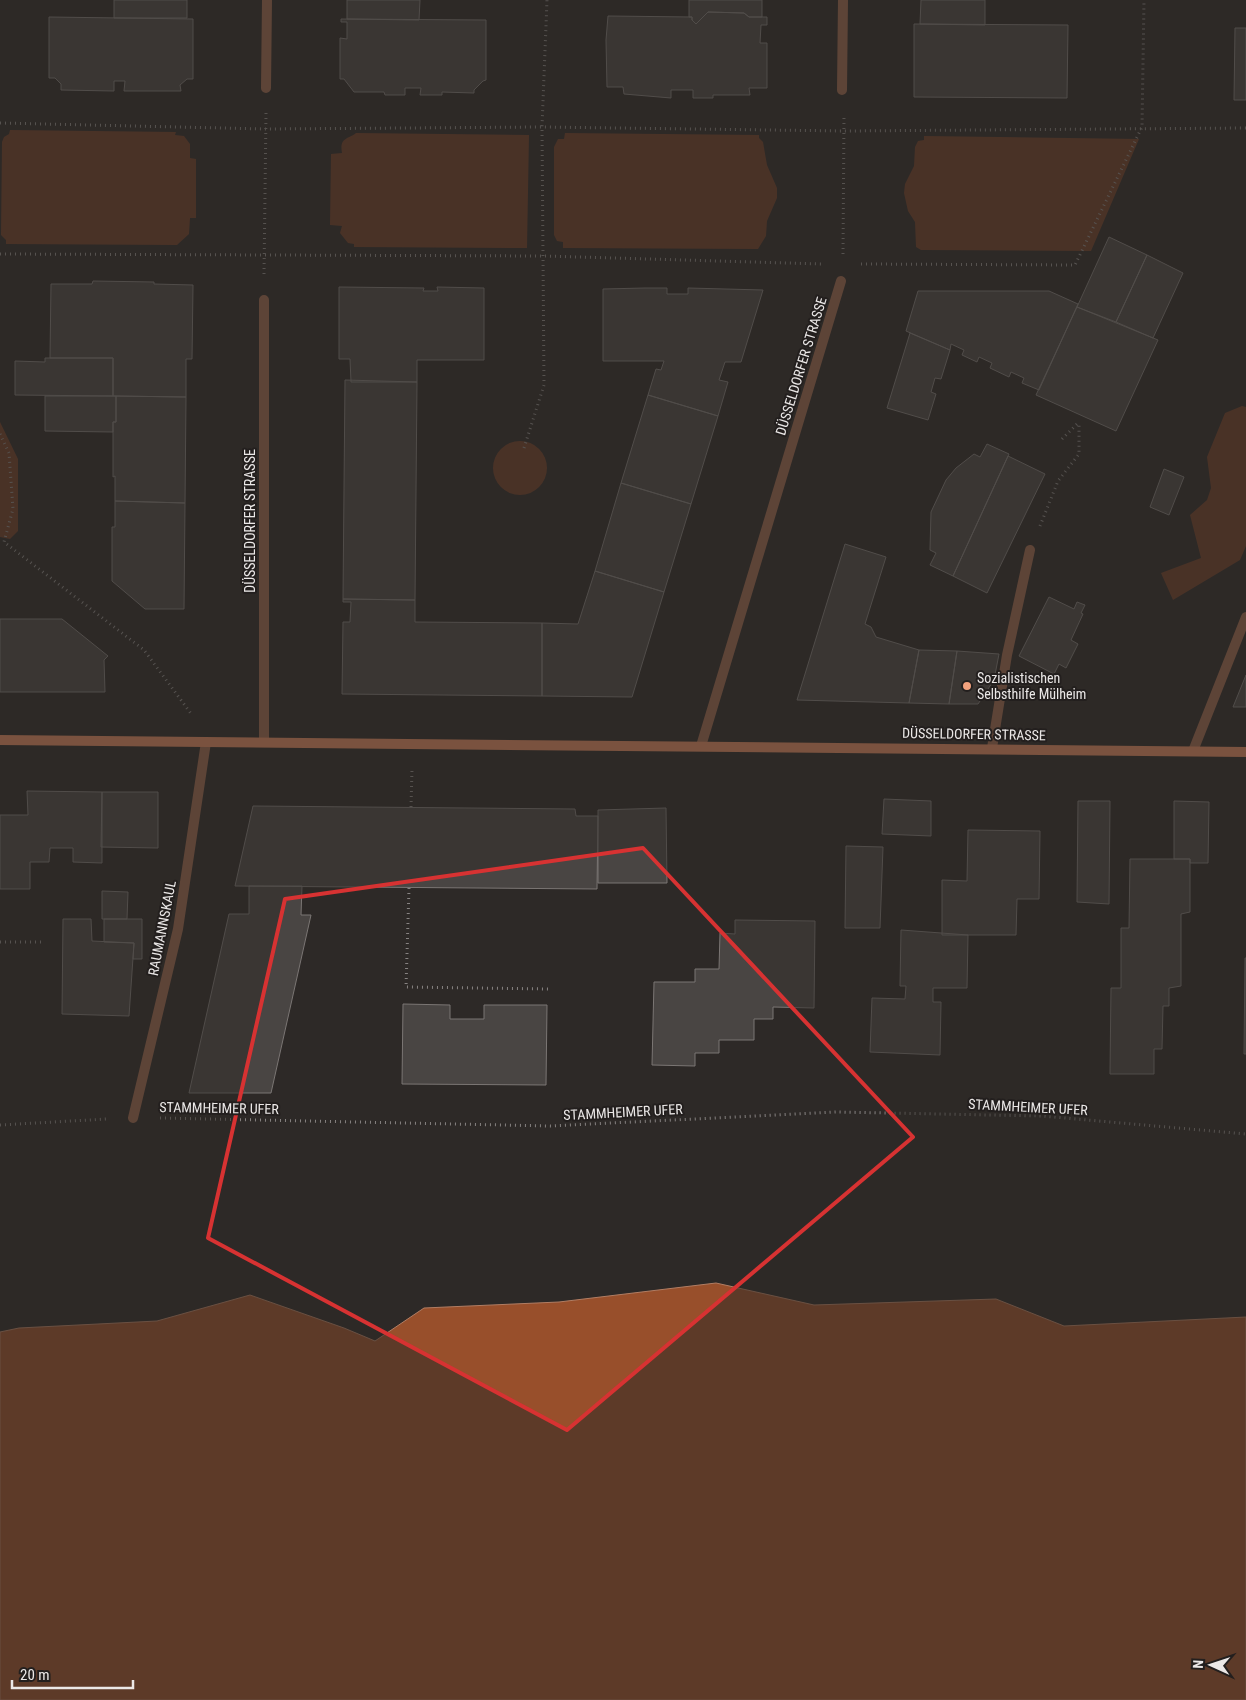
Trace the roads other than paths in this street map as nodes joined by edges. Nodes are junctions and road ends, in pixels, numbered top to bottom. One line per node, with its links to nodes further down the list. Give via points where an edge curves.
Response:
1 (267, 0): 3 (street)
2 (843, 0): 4 (street)
3 (266, 88)
4 (842, 90)
5 (841, 281): 12 (street, DÜSSELDORFER STRASSE)
6 (264, 300): 11 (street, DÜSSELDORFER STRASSE)
7 (1030, 550): 13 (street, via 1007,654)
8 (1246, 616): 14 (street)
9 (0, 740): 10 (street, DÜSSELDORFER STRASSE)
10 (206, 742): 11 (street, DÜSSELDORFER STRASSE); 16 (street, RAUMANNSKAUL, via 178,929)
11 (264, 742): 12 (street, DÜSSELDORFER STRASSE)
12 (701, 746): 13 (street, DÜSSELDORFER STRASSE)
13 (992, 748): 14 (street, DÜSSELDORFER STRASSE)
14 (1193, 751): 15 (street, DÜSSELDORFER STRASSE)
15 (1246, 752)
16 (133, 1118)

